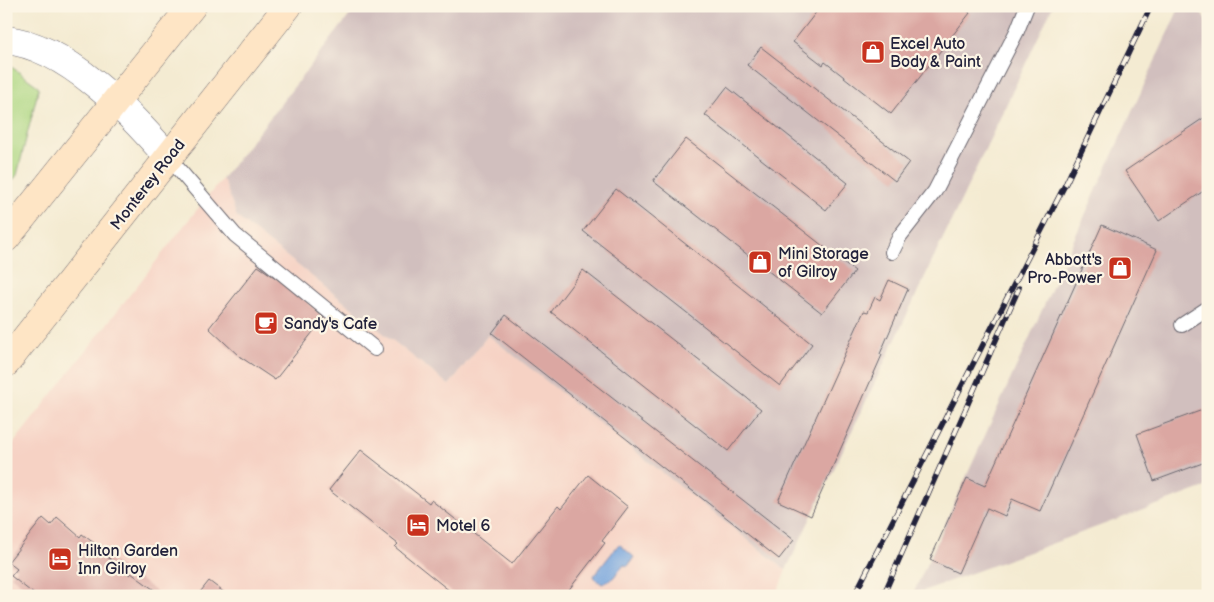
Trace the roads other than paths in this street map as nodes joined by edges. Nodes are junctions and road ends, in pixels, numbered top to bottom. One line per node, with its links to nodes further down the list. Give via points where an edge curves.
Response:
1 (192, 6): 5 (main road)
2 (288, 6): 6 (main road, Monterey Road)
3 (1026, 6): 8 (lane, via 1017,31 935,192 900,236)
4 (6, 40): 5 (street, via 27,44 54,56)
5 (115, 101): 6 (street); 7 (main road)
6 (168, 157): 11 (lane, via 235,235); 12 (main road, Monterey Road)
7 (6, 238)
8 (892, 252)
9 (1208, 308): 10 (lane)
10 (1182, 325)
11 (375, 348)
12 (6, 363)

